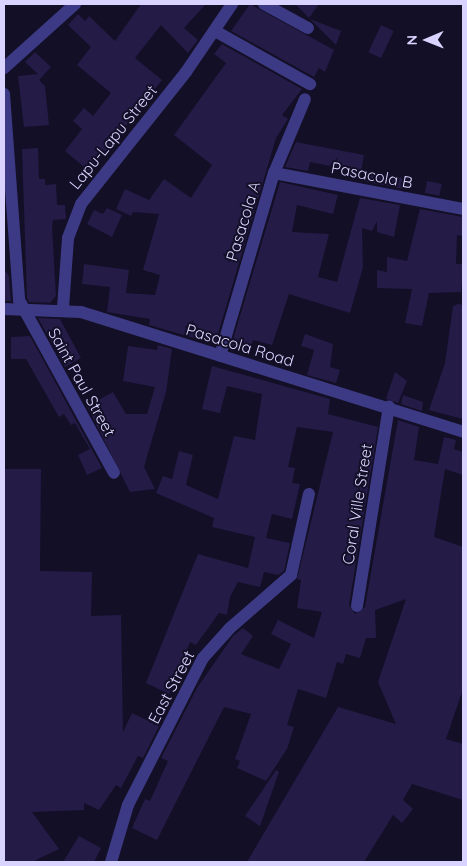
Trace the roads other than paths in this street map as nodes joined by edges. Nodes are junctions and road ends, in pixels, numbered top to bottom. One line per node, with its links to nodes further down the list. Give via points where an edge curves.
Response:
1 (74, 4): 6 (street)
2 (232, 4): 5 (street, Lapu-Lapu Street)
3 (264, 4): 4 (street)
4 (308, 28)
5 (215, 30): 7 (street); 15 (street, Lapu-Lapu Street, via 80,204 68,238)
6 (4, 68)
7 (310, 84)
8 (4, 94): 13 (street)
9 (305, 99): 10 (street, Pasacola A)
10 (274, 172): 11 (street, Pasacola B); 17 (street, Pasacola A)
11 (463, 209)
12 (4, 241): 13 (street)
13 (16, 255): 14 (street)
14 (22, 308): 15 (street, Pasacola Road); 16 (street, Pasacola Road); 20 (street, Saint Paul Street)
15 (63, 308): 17 (street, Pasacola Road)
16 (4, 309)
17 (220, 356): 18 (street, Pasacola Road)
18 (389, 407): 19 (street, Pasacola Road); 22 (street, Coral Ville Street)
19 (463, 432)
20 (114, 473)
21 (309, 494): 23 (street, East Street, via 291,575 230,628 203,658 122,817)
22 (357, 606)
23 (111, 862)

